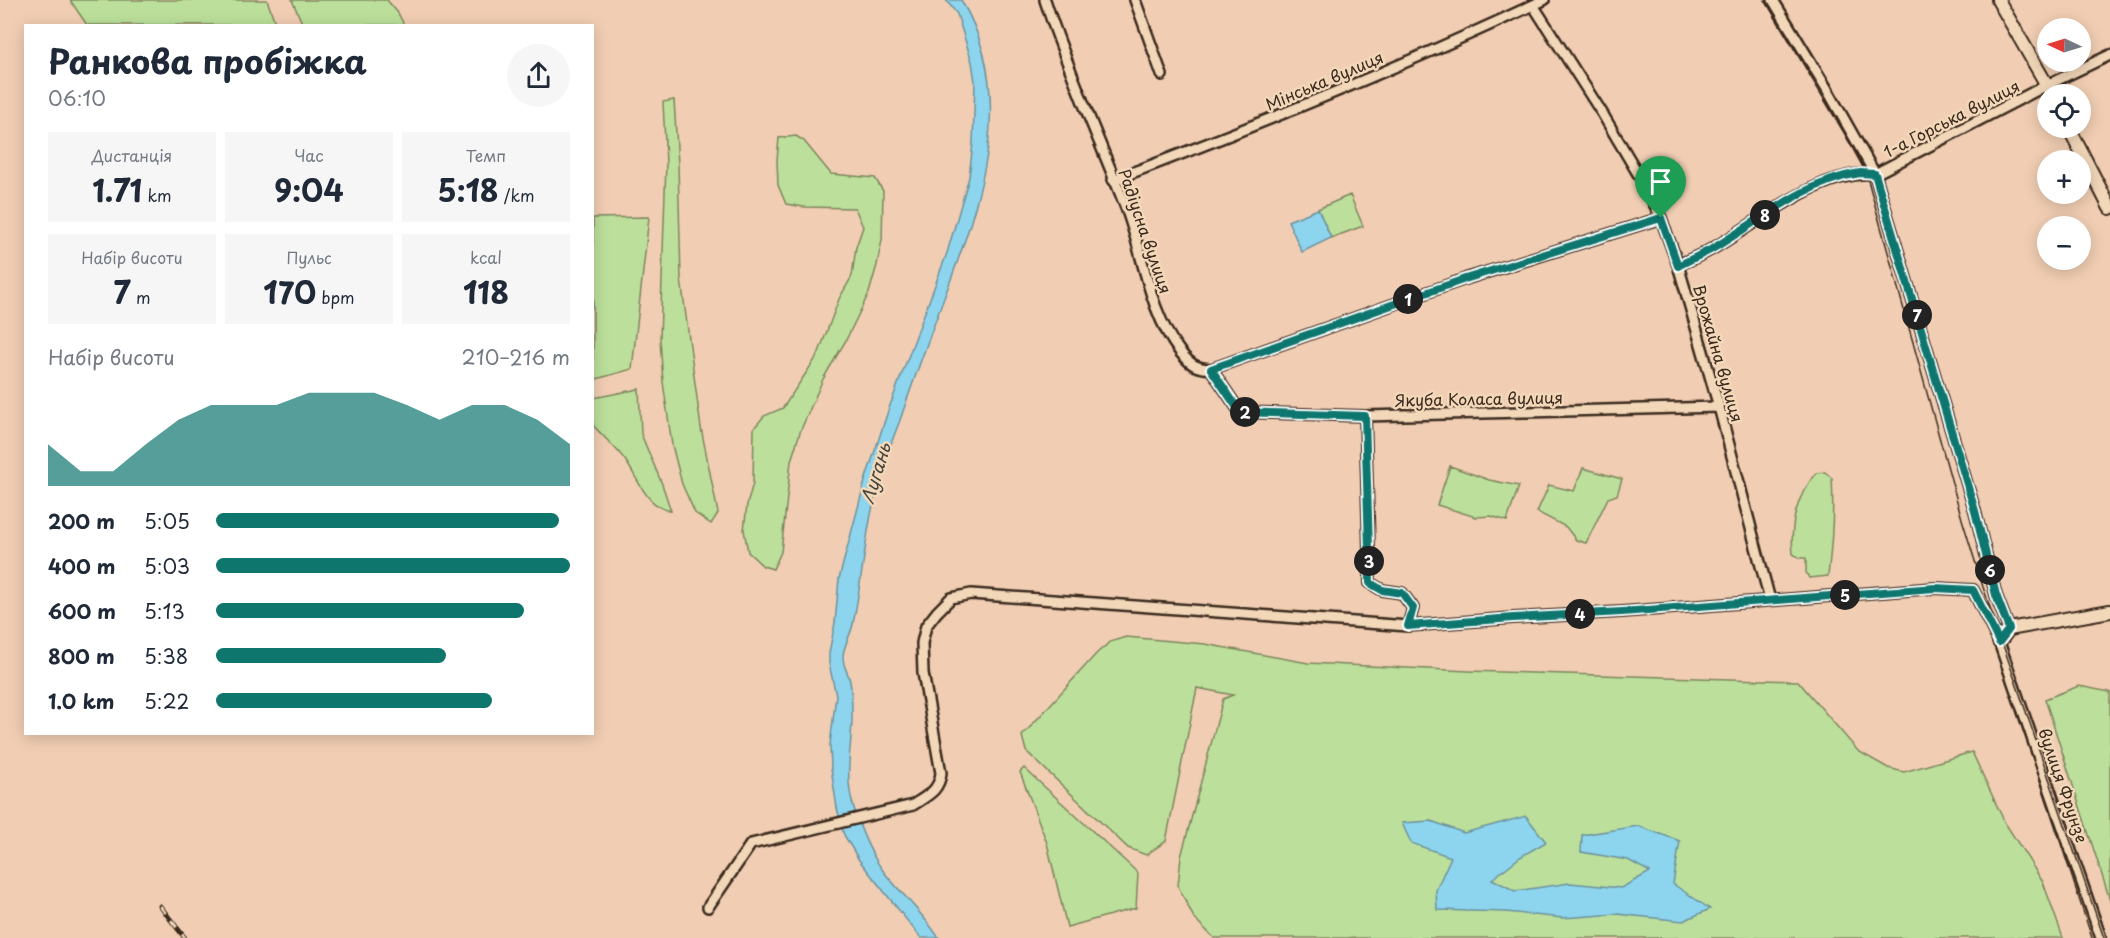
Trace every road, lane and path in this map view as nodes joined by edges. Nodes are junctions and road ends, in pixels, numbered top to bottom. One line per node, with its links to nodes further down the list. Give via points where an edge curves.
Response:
1 (1045, 0): 14 (street, Радіусна вулиця)
2 (1135, 0): 8 (street)
3 (1544, 0): 6 (street, Мінська вулиця)
4 (1773, 0): 13 (street)
5 (1998, 0): 9 (street)
6 (1533, 5): 14 (street, Мінська вулиця, via 1240,132); 16 (street, Врожайна вулиця, via 1608,123)
7 (2110, 55): 10 (street, 1-а Горська вулиця)
8 (1162, 75)
9 (2047, 84)
10 (2060, 84)
11 (2037, 96): 13 (street, 1-а Горська вулиця)
12 (2074, 138): 15 (street)
13 (1875, 174): 17 (street, 1-а Горська вулиця, via 1848,175 1815,188); 24 (street)
14 (1113, 180): 18 (street, Радіусна вулиця, via 1127,210 1166,329 1196,368)
15 (2110, 208)
16 (1661, 218): 17 (street, Врожайна вулиця); 18 (street, via 1465,279)
17 (1678, 266): 19 (street, Врожайна вулиця)
18 (1211, 369): 20 (street, Якуба Коласа вулиця, via 1240,412)
19 (1719, 407): 20 (street, Якуба Коласа вулиця); 21 (street, Врожайна вулиця)
20 (1365, 416): 23 (street, via 1370,583 1382,590 1402,593 1413,608)
21 (1770, 600): 23 (street); 25 (street, вулиця Фрунзе, via 1935,588 1973,590)
22 (2110, 611): 24 (street)
23 (1408, 626): 26 (street, via 971,594 951,598 926,626 922,643 923,674 941,773 939,784 913,805 751,844)
24 (2009, 629): 25 (street)
25 (1999, 642): 27 (street, вулиця Фрунзе)
26 (708, 907)
27 (2101, 938)

